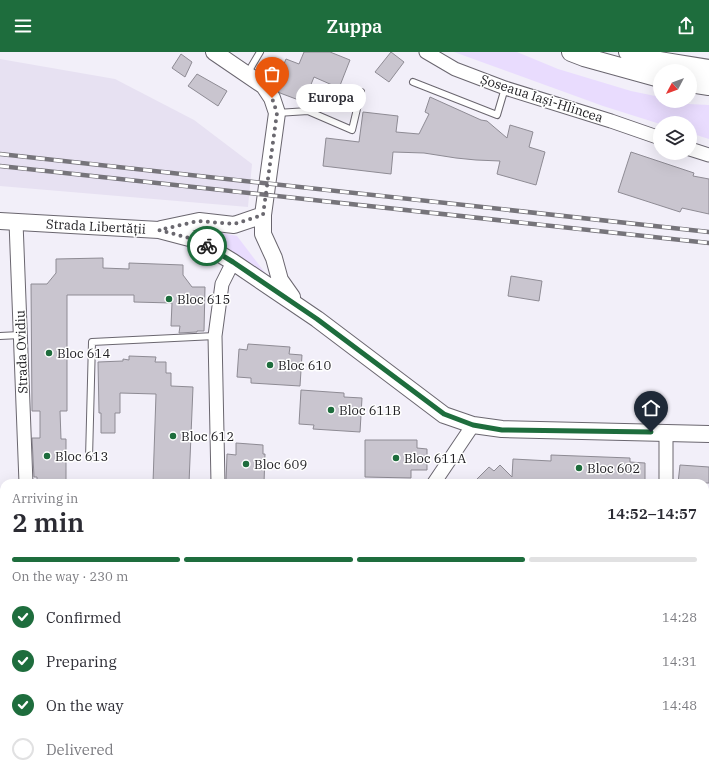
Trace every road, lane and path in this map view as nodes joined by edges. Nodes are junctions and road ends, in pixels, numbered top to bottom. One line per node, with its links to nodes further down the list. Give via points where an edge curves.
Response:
1 (214, 52): 7 (street)
2 (260, 52): 7 (lane)
3 (426, 52): 12 (street, Șoseaua Iași-Hlincea, via 455,69)
4 (571, 52): 8 (main road)
5 (628, 52): 6 (main road, via 659,61)
6 (709, 69)
7 (248, 74): 14 (street, via 264,86 272,98)
8 (653, 76)
9 (413, 82): 12 (lane, via 496,115)
10 (697, 84): 11 (main road)
11 (709, 86)
12 (505, 88): 15 (street, Șoseaua Iași-Hlincea)
13 (361, 92): 14 (lane, via 352,130 308,111)
14 (277, 113): 18 (street)
15 (653, 136)
16 (697, 151): 17 (street)
17 (709, 155)
18 (263, 215): 20 (street, via 234,224 198,221); 22 (street, via 263,234 280,280)
19 (8, 222): 20 (street, Strada Libertății); 23 (street, Strada Ovidiu)
20 (159, 230): 21 (street, Strada Libertății, via 197,240)
21 (233, 262): 22 (street, Strada Libertății); 25 (street, via 222,284)
22 (299, 307): 26 (street, Strada Libertății, via 444,414)
23 (20, 335): 24 (lane); 30 (street, Strada Ovidiu)
24 (0, 336)
25 (215, 336): 29 (lane, via 92,342); 31 (street)
26 (473, 425): 27 (street, Strada Libertății, via 502,430); 32 (street)
27 (666, 433): 28 (street, Strada Libertății); 33 (street)
28 (709, 434)
29 (89, 458)
30 (26, 479)
31 (218, 479)
32 (437, 479)
33 (666, 479)

